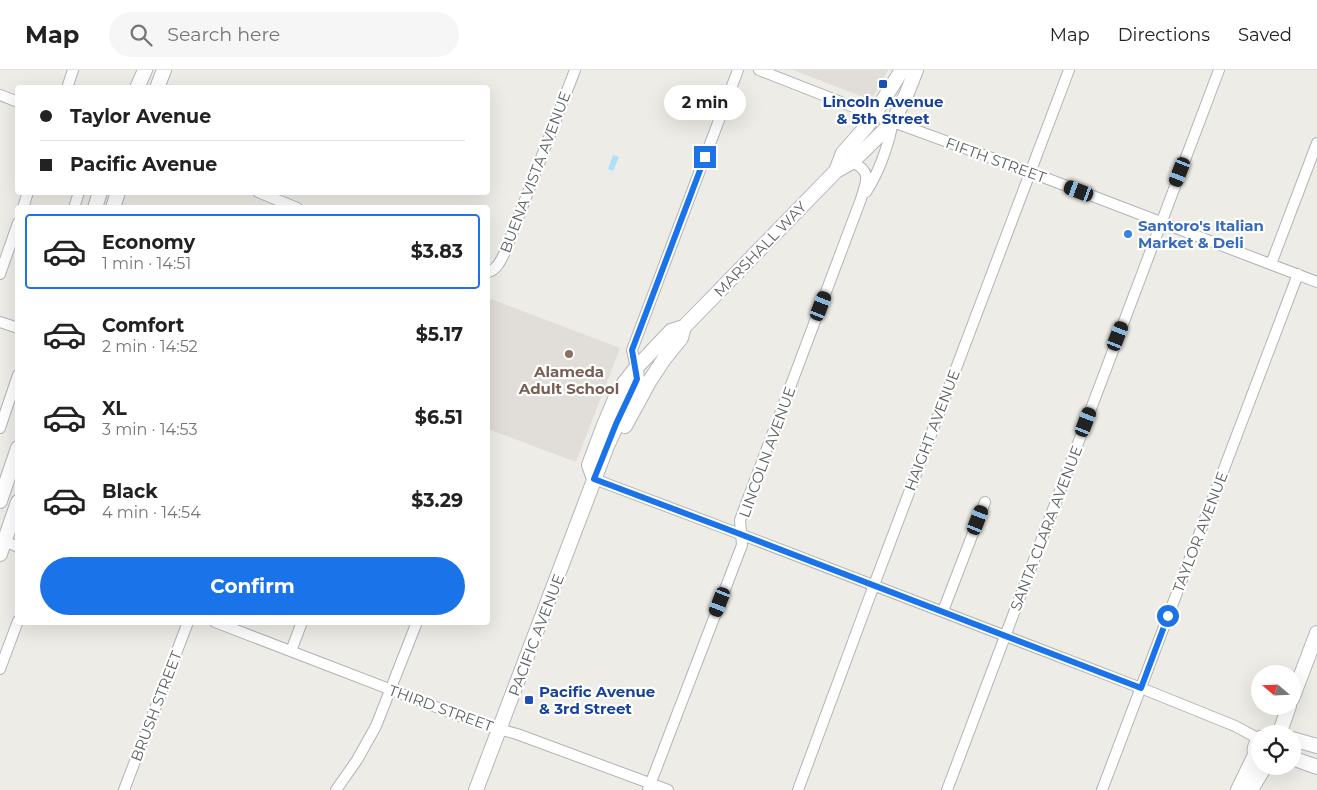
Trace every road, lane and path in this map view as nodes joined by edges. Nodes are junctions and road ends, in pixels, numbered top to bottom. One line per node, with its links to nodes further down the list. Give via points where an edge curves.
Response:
1 (73, 70): 11 (street)
2 (145, 70): 12 (street)
3 (164, 70): 13 (street)
4 (574, 70): 28 (street, BUENA VISTA AVENUE, via 505,252)
5 (738, 70): 35 (street, via 632,350)
6 (759, 70): 16 (street, FIFTH STREET)
7 (902, 70): 16 (street); 17 (street)
8 (916, 70): 17 (street, LINCOLN AVENUE)
9 (1069, 70): 21 (street, HAIGHT AVENUE)
10 (1218, 70): 25 (street, SANTA CLARA AVENUE)
11 (68, 85)
12 (138, 85)
13 (158, 85)
14 (0, 95): 15 (street)
15 (15, 101)
16 (874, 115): 17 (street, FIFTH STREET); 20 (street, MARSHALL WAY, via 843,153)
17 (893, 122): 19 (street, MARSHALL WAY); 21 (street, FIFTH STREET); 23 (street, LINCOLN AVENUE, via 874,180)
18 (1317, 144): 27 (street)
19 (852, 162): 20 (street, MARSHALL WAY); 23 (street, LINCOLN AVENUE, via 864,169 867,175)
20 (836, 171): 34 (street, MARSHALL WAY)
21 (1030, 172): 25 (street, FIFTH STREET); 46 (street, HAIGHT AVENUE)
22 (266, 195): 24 (street)
23 (861, 200): 44 (street, LINCOLN AVENUE, via 740,520)
24 (290, 205)
25 (1161, 222): 27 (street, FIFTH STREET); 54 (street, SANTA CLARA AVENUE)
26 (15, 232): 29 (street)
27 (1271, 264): 30 (street, FIFTH STREET)
28 (490, 271)
29 (0, 274)
30 (1298, 274): 31 (street, FIFTH STREET); 58 (street, TAYLOR AVENUE)
31 (1317, 282)
32 (0, 322): 33 (street)
33 (15, 327)
34 (684, 327): 35 (street, MARSHALL WAY, via 672,331); 36 (street, MARSHALL WAY, via 681,338)
35 (636, 368): 40 (street, via 637,379)
36 (649, 382): 40 (street, PACIFIC AVENUE, via 605,473)
37 (15, 384): 38 (street)
38 (0, 428)
39 (15, 457): 41 (street)
40 (594, 479): 44 (street); 60 (street, PACIFIC AVENUE)
41 (0, 501)
42 (985, 502): 47 (street)
43 (15, 513): 45 (street)
44 (740, 534): 46 (street); 68 (street, LINCOLN AVENUE, via 742,545)
45 (6, 545)
46 (874, 585): 47 (street); 73 (street, HAIGHT AVENUE)
47 (943, 612): 54 (street)
48 (16, 625): 56 (street)
49 (187, 625): 69 (street, BRUSH STREET)
50 (223, 625): 55 (street, THIRD STREET)
51 (301, 625): 55 (street)
52 (416, 625): 59 (street)
53 (1317, 633): 57 (street)
54 (1006, 635): 58 (street); 74 (street, SANTA CLARA AVENUE)
55 (291, 651): 59 (street, THIRD STREET)
56 (0, 669)
57 (1301, 675)
58 (1141, 688): 61 (street); 75 (street, TAYLOR AVENUE)
59 (391, 690): 60 (street, THIRD STREET); 70 (street, via 376,726)
60 (500, 729): 68 (street, THIRD STREET); 71 (street, PACIFIC AVENUE)
61 (1251, 733)
62 (1301, 742): 63 (street)
63 (1317, 746)
64 (1301, 761): 65 (street)
65 (1317, 767)
66 (1251, 768): 76 (street)
67 (1260, 775): 77 (street)
68 (650, 787): 72 (street, THIRD STREET)
69 (126, 790)
70 (336, 790)
71 (476, 790)
72 (668, 790)
73 (798, 790)
74 (947, 790)
75 (1102, 790)
76 (1238, 790)
77 (1251, 790)

